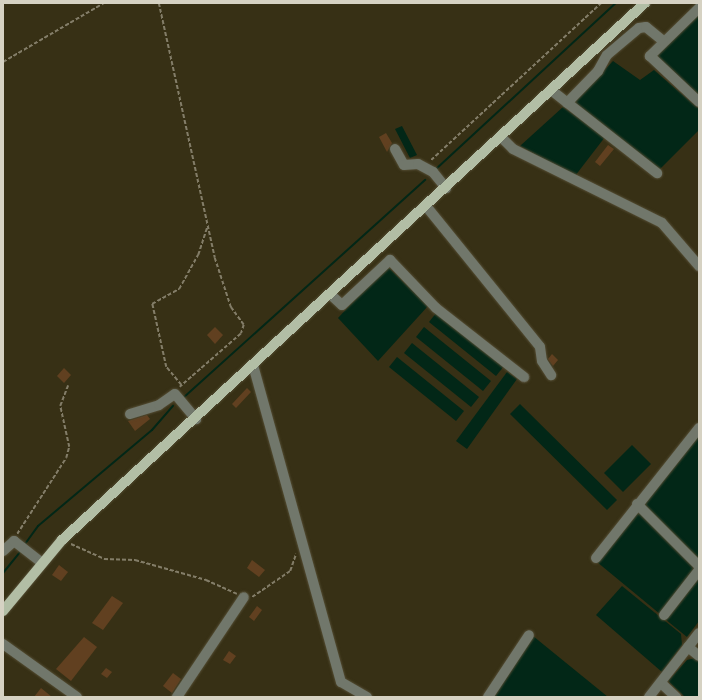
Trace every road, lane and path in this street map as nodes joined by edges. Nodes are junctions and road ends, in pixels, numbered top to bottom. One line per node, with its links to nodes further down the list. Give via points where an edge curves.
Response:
1 (104, 3): 7 (path)
2 (159, 3): 17 (path)
3 (601, 3): 13 (path)
4 (645, 3): 8 (main road)
5 (699, 8): 6 (street)
6 (663, 41): 9 (street, via 650,56); 10 (street, via 646,27 640,28 607,55 598,71)
7 (3, 62)
8 (552, 90): 10 (street); 11 (main road)
9 (699, 102)
10 (567, 104): 14 (street)
11 (501, 137): 15 (main road); 18 (street, via 513,149 662,223)
12 (395, 148): 13 (street, via 404,165)
13 (423, 167): 15 (street, via 433,172)
14 (657, 173)
15 (446, 188): 16 (main road)
16 (426, 206): 19 (main road); 21 (street, via 540,347 542,361)
17 (208, 225): 24 (path, via 198,255 179,289 152,304 166,367); 24 (path, via 231,308 244,325 241,334)
18 (699, 266)
19 (330, 294): 20 (main road); 22 (street, via 342,305 390,260 436,308)
20 (253, 365): 26 (main road); 31 (street)
21 (551, 375)
22 (524, 377)
23 (68, 385): 30 (path, via 60,406 69,447 66,458 57,477 22,522)
24 (178, 389): 25 (street, via 159,405); 26 (street)
25 (130, 414)
26 (196, 419): 29 (main road)
27 (699, 428): 28 (street)
28 (637, 504): 33 (street); 35 (street)
29 (62, 540): 34 (main road); 37 (path, via 104,558 134,560 206,580)
30 (14, 541): 32 (street); 34 (street)
31 (301, 543): 37 (path, via 290,571 252,597); 48 (street, via 341,682)
32 (3, 551)
33 (596, 558)
34 (41, 562): 38 (main road)
35 (699, 566)
36 (699, 570): 39 (street)
37 (244, 597): 47 (street)
38 (3, 612)
39 (664, 615)
40 (699, 633): 43 (street)
41 (529, 634): 49 (street)
42 (3, 644): 46 (street)
43 (688, 647): 44 (street); 45 (street)
44 (699, 656)
45 (661, 683): 50 (street); 51 (street)
46 (77, 697)
47 (178, 697)
48 (367, 697)
49 (488, 697)
50 (649, 697)
51 (676, 697)

